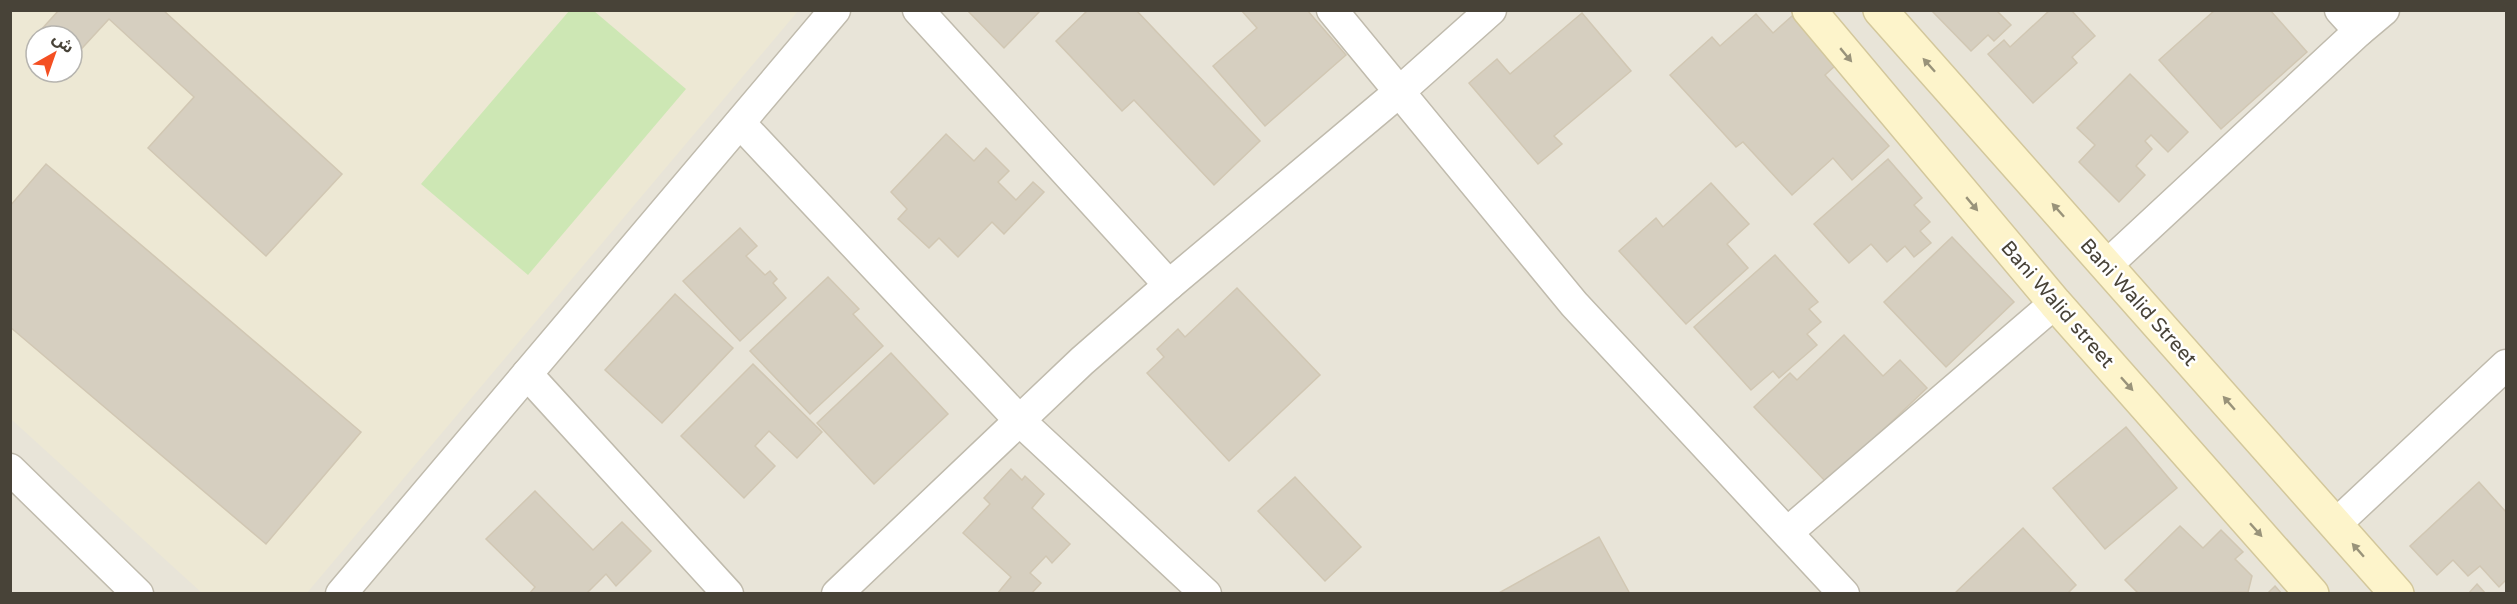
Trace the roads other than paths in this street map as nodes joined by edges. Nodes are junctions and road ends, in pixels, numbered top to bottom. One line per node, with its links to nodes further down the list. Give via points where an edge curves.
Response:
1 (835, 10): 10 (street)
2 (918, 10): 12 (street)
3 (1332, 10): 9 (street)
4 (1491, 10): 9 (street)
5 (1809, 10): 13 (street, Bani Walid street, one-way to 13)
6 (1880, 10): 11 (street, Bani Walid Street, one-way to 6)
7 (2384, 10): 8 (street)
8 (2349, 21): 11 (street)
9 (1399, 92): 12 (street); 19 (street, via 1574,304)
10 (740, 123): 15 (street); 16 (street)
11 (2107, 265): 18 (street, Bani Walid Street, one-way to 11)
12 (1168, 285): 16 (street)
13 (2055, 303): 19 (street); 26 (street, Bani Walid street, one-way to 26)
14 (2506, 365): 18 (street)
15 (527, 374): 21 (street); 22 (street)
16 (1020, 421): 23 (street); 24 (street)
17 (10, 469): 20 (street)
18 (2336, 524): 27 (street, Bani Walid Street, one-way to 18)
19 (1788, 532): 25 (street)
20 (138, 594)
21 (341, 594)
22 (728, 594)
23 (837, 594)
24 (1206, 594)
25 (1844, 594)
26 (2312, 594)
27 (2397, 594)

